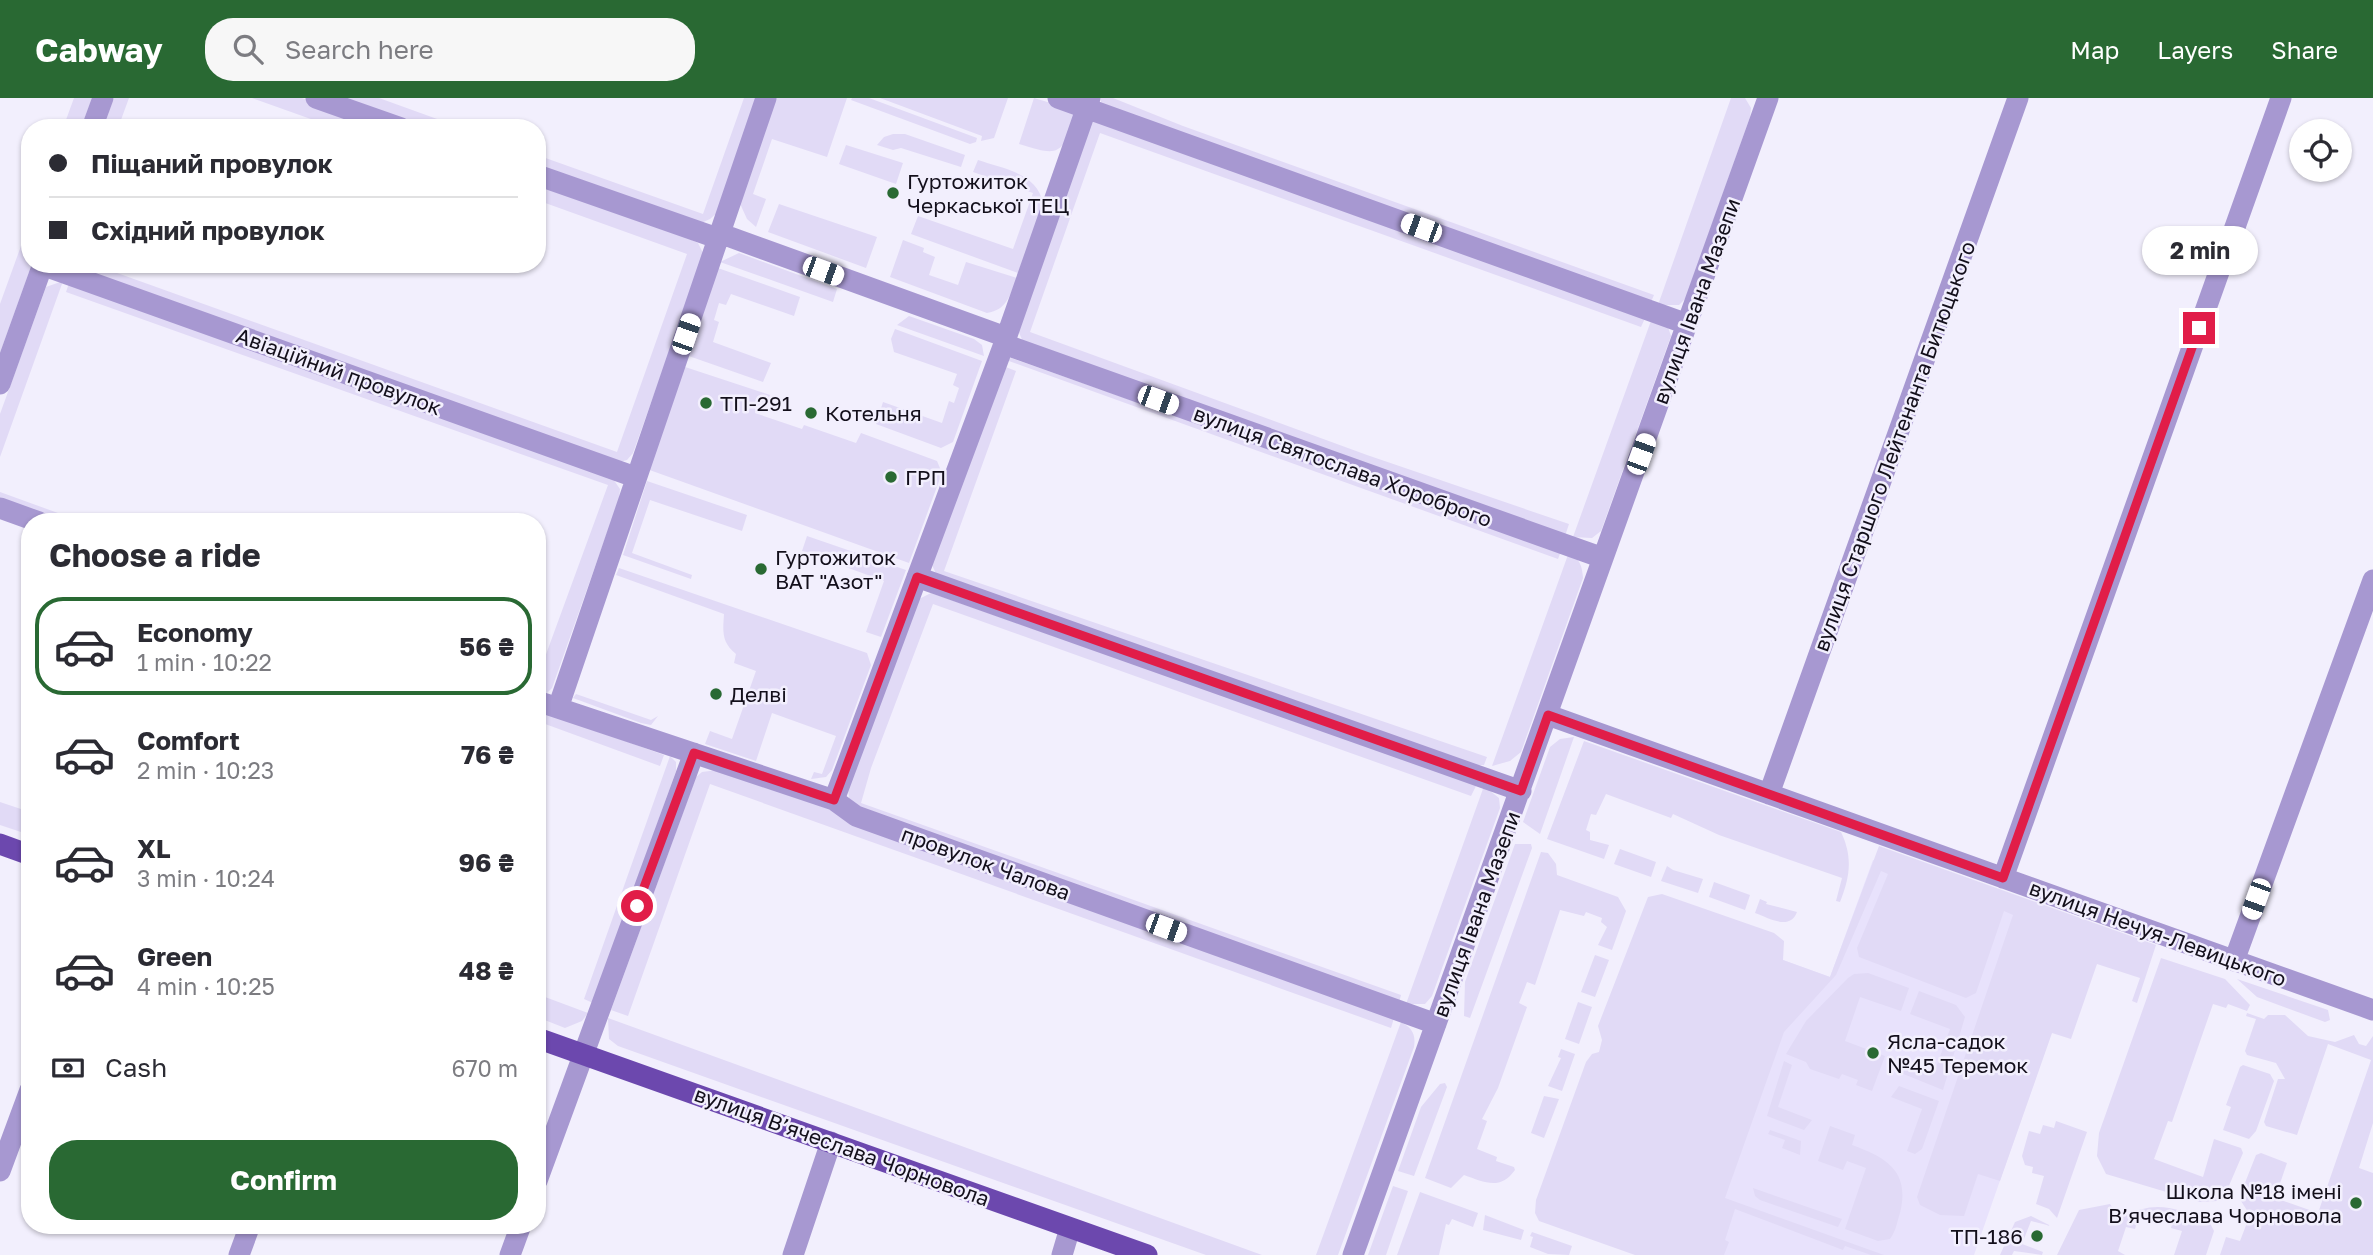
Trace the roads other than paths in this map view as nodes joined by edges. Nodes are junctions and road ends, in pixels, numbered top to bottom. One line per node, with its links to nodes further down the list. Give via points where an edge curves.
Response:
1 (103, 98): 9 (street)
2 (316, 98): 10 (street)
3 (766, 98): 12 (street)
4 (1058, 98): 8 (street)
5 (1768, 98): 15 (street, вулиця Івана Мазепи)
6 (2018, 98): 29 (street, вулиця Старшого Лейтенанта Битюцького)
7 (2281, 98): 33 (street)
8 (1088, 103): 15 (street); 16 (street)
9 (95, 119)
10 (376, 119)
11 (546, 179): 12 (street, вулиця Святослава Хороброго)
12 (718, 236): 16 (street, вулиця Святослава Хороброго); 18 (street)
13 (39, 273): 17 (street)
14 (64, 273): 18 (street, Авіаційний провулок)
15 (1687, 324): 21 (street, вулиця Івана Мазепи)
16 (1005, 341): 21 (street, вулиця Святослава Хороброго); 22 (street)
17 (0, 384)
18 (635, 477): 25 (street)
19 (0, 508): 20 (street)
20 (21, 516)
21 (1604, 558): 26 (street, вулиця Івана Мазепи)
22 (917, 577): 28 (street); 30 (street)
23 (2373, 580): 34 (street)
24 (546, 704): 25 (street, провулок Чалова)
25 (558, 708): 27 (street, провулок Чалова)
26 (1548, 715): 28 (street, вулиця Івана Мазепи); 29 (street, вулиця Нечуя-Левицького)
27 (694, 753): 30 (street, провулок Чалова); 38 (street)
28 (1521, 791): 36 (street, вулиця Івана Мазепи)
29 (1769, 794): 33 (street, вулиця Нечуя-Левицького)
30 (834, 800): 36 (street, провулок Чалова, via 856,817)
31 (0, 844): 32 (main road)
32 (21, 852)
33 (2003, 878): 34 (street, вулиця Нечуя-Левицького)
34 (2234, 961): 35 (street, вулиця Нечуя-Левицького)
35 (2373, 1010)
36 (1436, 1024): 51 (street, вулиця Івана Мазепи)
37 (546, 1041): 38 (main road, вулиця Вʼячеслава Чорновола)
38 (583, 1055): 40 (main road, вулиця Вʼячеслава Чорновола); 41 (street)
39 (21, 1114): 42 (street)
40 (831, 1142): 43 (main road, вулиця Вʼячеслава Чорновола); 48 (street)
41 (546, 1156)
42 (0, 1171)
43 (1070, 1228): 49 (street); 50 (main road, вулиця Вʼячеслава Чорновола)
44 (247, 1234): 46 (street)
45 (518, 1234): 47 (street)
46 (239, 1255)
47 (510, 1255)
48 (793, 1255)
49 (1062, 1255)
50 (1147, 1255)
51 (1353, 1255)

